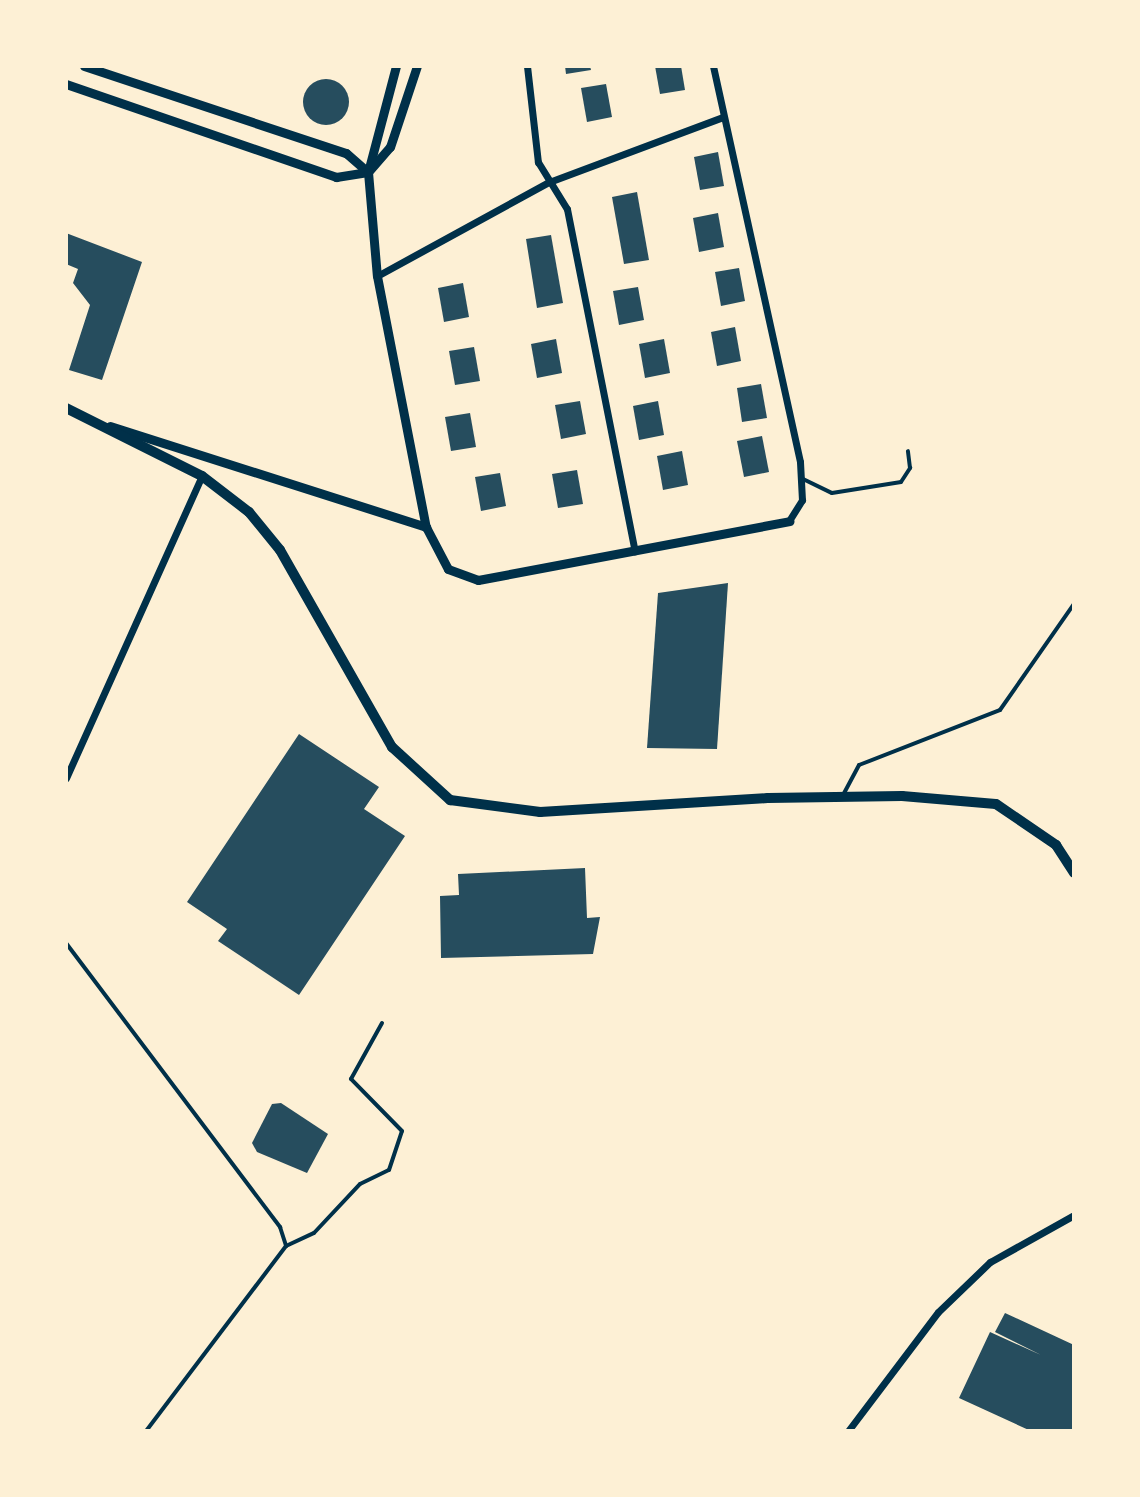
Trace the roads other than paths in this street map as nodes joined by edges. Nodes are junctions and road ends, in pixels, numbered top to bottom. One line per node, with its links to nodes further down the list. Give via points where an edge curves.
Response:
1 (84, 66): 8 (street, via 346,153)
2 (396, 66): 8 (street)
3 (417, 66): 8 (street, via 390,147)
4 (527, 66): 9 (street, via 538,162)
5 (713, 66): 7 (street)
6 (66, 84): 8 (street, via 336,177)
7 (723, 117): 9 (street); 16 (street)
8 (368, 172): 10 (street)
9 (549, 182): 10 (street); 19 (street, via 567,209)
10 (377, 276): 18 (street)
11 (66, 408): 13 (main road)
12 (66, 414): 13 (main road)
13 (84, 418): 15 (main road); 18 (street)
14 (908, 451): 16 (lane, via 901,482 832,493)
15 (202, 476): 21 (street); 22 (main road, via 249,512 280,550 392,747 450,800 540,812)
16 (801, 478): 17 (street, via 802,500)
17 (789, 521): 19 (street)
18 (426, 527): 19 (street, via 448,569 478,580)
19 (635, 551)
20 (1074, 604): 22 (lane, via 1000,710 859,765)
21 (66, 778)
22 (842, 797): 23 (main road, via 996,804 1056,845)
23 (1074, 873)
24 (66, 943): 27 (lane, via 280,1227)
25 (382, 1023): 27 (lane, via 351,1079 402,1131 389,1170 360,1184 314,1233)
26 (1074, 1215): 29 (street, via 990,1262 938,1312)
27 (286, 1246): 28 (lane)
28 (146, 1431)
29 (848, 1431)

